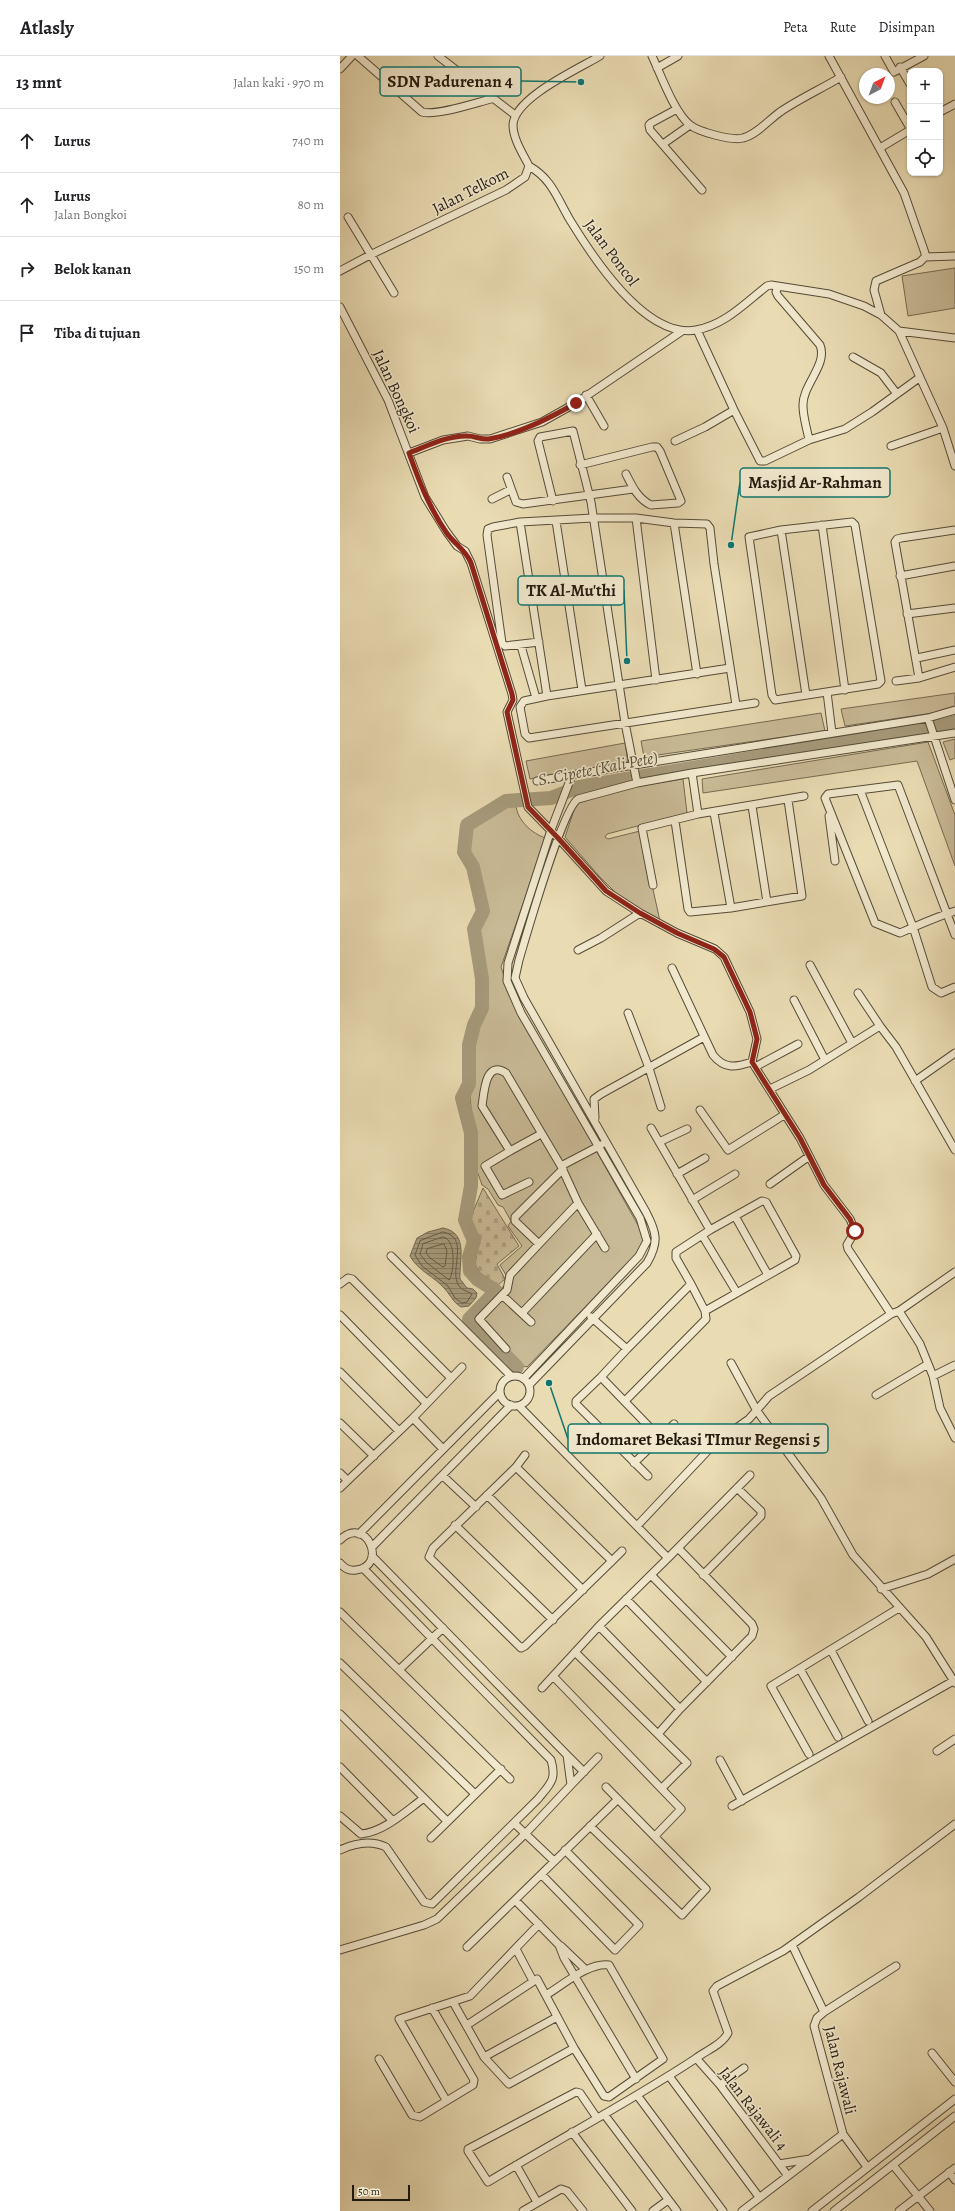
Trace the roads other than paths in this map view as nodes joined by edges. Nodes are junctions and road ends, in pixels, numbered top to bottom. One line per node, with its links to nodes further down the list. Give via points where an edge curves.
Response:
1 (352, 56): 12 (street)
2 (358, 56): 15 (street, via 422,112 444,111)
3 (438, 56): 15 (street)
4 (600, 56): 20 (street, via 527,101)
5 (652, 56): 11 (street)
6 (678, 56): 11 (street)
7 (829, 56): 13 (street)
8 (885, 56): 10 (street, via 892,71)
9 (924, 56): 10 (street)
10 (900, 67): 14 (street)
11 (657, 68): 18 (street)
12 (340, 69)
13 (841, 78): 22 (street, via 781,111 744,138 734,139); 25 (street)
14 (907, 79)
15 (492, 99): 20 (street)
16 (895, 102): 21 (street)
17 (955, 104): 19 (street)
18 (678, 108): 22 (street); 24 (street, via 649,126)
19 (943, 110)
20 (515, 116): 26 (street, Jalan Telkom, via 513,126 517,143)
21 (907, 124)
22 (690, 125): 24 (street)
23 (907, 131): 25 (street)
24 (663, 144): 27 (street)
25 (880, 148): 31 (street, via 904,193)
26 (528, 166): 29 (street, Jalan Telkom, via 525,177 506,190); 38 (street, Jalan Poncol, via 547,178 591,253 616,287 654,320)
27 (702, 190)
28 (348, 217): 29 (street)
29 (370, 255): 32 (street, Jalan Telkom); 34 (street)
30 (955, 256): 31 (street)
31 (925, 257): 36 (street, via 920,262 876,281 874,290)
32 (340, 272)
33 (778, 286): 36 (street, Jalan Poncol, via 829,294); 37 (street, Jalan Poncol, via 767,286 727,318); 48 (street, via 778,296 820,345 823,352 804,395 802,406)
34 (394, 294)
35 (340, 307): 51 (street, Jalan Bongkoi, via 388,400)
36 (881, 315): 39 (street, Jalan Poncol)
37 (697, 330): 38 (street, Jalan Poncol); 45 (street)
38 (682, 331): 44 (street)
39 (899, 332): 40 (street); 42 (street)
40 (955, 338)
41 (853, 357): 43 (street, via 881,373)
42 (919, 378): 43 (street); 47 (street)
43 (897, 394): 48 (street, via 845,429)
44 (586, 396): 46 (street); 51 (street, via 542,422 490,438 468,436 443,440)
45 (734, 410): 48 (street, via 760,461); 49 (street)
46 (604, 426)
47 (943, 428): 50 (street); 53 (street)
48 (809, 440)
49 (675, 441)
50 (891, 446)
51 (409, 453): 112 (street, Jalan Bongkoi, via 425,497 452,540 469,557 512,694 513,700 507,712 528,807)
52 (580, 465): 56 (street, via 652,446 657,447 682,499 678,503 651,505 643,501); 59 (street); 60 (street, via 573,431 538,438)
53 (955, 466)
54 (626, 474): 56 (street)
55 (507, 477): 57 (street)
56 (633, 489): 59 (street)
57 (510, 490): 58 (street); 60 (street, via 519,504)
58 (492, 499)
59 (590, 499): 60 (street); 61 (street)
60 (553, 501)
61 (593, 516): 62 (street); 63 (street); 83 (street)
62 (636, 518): 65 (street); 81 (street)
63 (556, 521): 64 (street); 84 (street)
64 (520, 522): 73 (street); 74 (street, via 493,527 488,529 487,535 502,643 505,646)
65 (674, 523): 78 (street, via 707,524 710,528); 79 (street)
66 (822, 525): 67 (street); 85 (street); 85 (street, via 852,522 855,525 881,681 878,684)
67 (781, 530): 87 (street); 87 (street, via 750,537 758,604 773,698 775,700)
68 (955, 530): 70 (street, via 897,539 895,542)
69 (955, 566): 70 (street)
70 (900, 576): 72 (street)
71 (955, 608): 72 (street)
72 (907, 614): 76 (street)
73 (539, 642): 74 (street); 88 (street)
74 (521, 646): 89 (street)
75 (955, 650): 76 (street)
76 (917, 658): 80 (street)
77 (955, 667): 80 (street)
78 (730, 668): 79 (street); 91 (street)
79 (697, 674): 81 (street)
80 (919, 678): 82 (street)
81 (656, 680): 83 (street)
82 (896, 681)
83 (621, 685): 84 (street); 94 (street)
84 (582, 690): 88 (street)
85 (845, 690): 86 (street)
86 (827, 692): 87 (street); 95 (street)
87 (806, 695)
88 (547, 696): 89 (street)
89 (536, 698): 94 (street, via 524,701 520,707 525,734 529,738)
90 (754, 703): 91 (street)
91 (736, 705): 94 (street)
92 (955, 710): 93 (street)
93 (928, 720): 95 (street); 97 (street)
94 (625, 724): 98 (street)
95 (832, 733): 98 (street)
96 (955, 733): 97 (street)
97 (933, 735): 99 (street); 106 (street)
98 (635, 768): 100 (street); 102 (street)
99 (692, 773): 102 (street); 110 (street)
100 (572, 775): 101 (street); 112 (street)
101 (538, 781)
102 (637, 781): 113 (street, via 574,801)
103 (860, 790): 107 (street, via 828,794 825,798); 120 (street, via 898,785); 121 (street)
104 (804, 796): 105 (street)
105 (788, 800): 108 (street); 116 (street, via 803,895)
106 (955, 800)
107 (827, 803): 114 (street); 121 (street, via 875,924 900,933)
108 (752, 806): 109 (street); 116 (street)
109 (714, 813): 110 (street); 117 (street)
110 (698, 814): 111 (street)
111 (674, 821): 115 (street, via 642,828); 117 (street, via 688,909 692,913)
112 (551, 830): 113 (street); 130 (street, via 508,962 507,981)
113 (558, 838): 119 (street, via 606,891); 128 (street, via 515,978)
114 (835, 861)
115 (654, 885)
116 (767, 902): 117 (street)
117 (731, 908)
118 (955, 911): 120 (street)
119 (640, 913): 123 (street); 138 (street, via 714,949 724,957 750,1012 757,1039)
120 (947, 913): 121 (street); 122 (street)
121 (913, 928): 126 (street, via 932,987 941,993)
122 (955, 936)
123 (578, 950)
124 (810, 965): 134 (street)
125 (672, 968): 133 (street)
126 (955, 987)
127 (858, 993): 132 (street)
128 (524, 998): 130 (street); 145 (street)
129 (794, 1000): 137 (street)
130 (516, 1003): 151 (street)
131 (628, 1013): 139 (street)
132 (880, 1026): 134 (street); 140 (street, via 896,1047)
133 (704, 1037): 138 (street, via 713,1055 724,1066); 139 (street)
134 (852, 1043): 137 (street)
135 (798, 1044): 138 (street)
136 (955, 1053): 140 (street)
137 (825, 1060): 141 (street)
138 (754, 1064): 141 (street)
139 (650, 1068): 142 (street); 145 (street, via 594,1099)
140 (915, 1081): 152 (street)
141 (770, 1089): 144 (street)
142 (661, 1107)
143 (700, 1110): 144 (street, via 728,1150)
144 (784, 1115): 154 (street, via 800,1138)
145 (596, 1124): 149 (street)
146 (651, 1128): 150 (street)
147 (687, 1128): 150 (street)
148 (541, 1134): 153 (street); 153 (street, via 506,1073 494,1071 486,1079 482,1106); 156 (street)
149 (606, 1142): 151 (street); 182 (street, via 653,1226 656,1245 647,1263)
150 (659, 1142): 157 (street)
151 (598, 1146): 156 (street); 179 (street, via 640,1218 647,1241 639,1256)
152 (955, 1150)
153 (510, 1151): 159 (street, via 484,1166 495,1185 503,1196)
154 (808, 1157): 160 (street); 180 (street, via 824,1185 855,1228 847,1245 848,1249)
155 (705, 1158): 157 (street)
156 (562, 1168): 162 (street); 167 (street, via 514,1217 517,1225)
157 (677, 1174): 161 (street)
158 (735, 1174): 161 (street)
159 (529, 1182)
160 (770, 1184)
161 (692, 1200): 164 (street)
162 (578, 1203): 165 (street); 167 (street)
163 (736, 1216): 164 (street); 171 (street); 171 (street, via 762,1201 766,1202 796,1256 794,1261)
164 (710, 1230): 166 (street)
165 (597, 1234): 168 (street); 178 (street)
166 (702, 1235): 173 (street, via 675,1254); 174 (street)
167 (539, 1244): 175 (street, via 510,1275 509,1286)
168 (605, 1248)
169 (391, 1256): 191 (street)
170 (955, 1272): 177 (street)
171 (768, 1275): 174 (street)
172 (340, 1284): 194 (street, via 348,1278 352,1280)
173 (691, 1284): 176 (street); 185 (street)
174 (737, 1293): 176 (street)
175 (502, 1295): 178 (street); 184 (street, via 479,1319)
176 (705, 1311): 199 (street, via 706,1319)
177 (899, 1311): 180 (street); 187 (street, via 920,1344)
178 (522, 1313): 183 (street)
179 (586, 1313): 182 (street); 195 (street)
180 (890, 1314): 203 (street, via 769,1396)
181 (340, 1315): 200 (street)
182 (594, 1319): 185 (street); 196 (street)
183 (531, 1322)
184 (506, 1349)
185 (627, 1349): 193 (street)
186 (731, 1363): 203 (street)
187 (928, 1364): 192 (street); 198 (street)
188 (955, 1365): 192 (street)
189 (462, 1367): 194 (street)
190 (340, 1372): 207 (street)
191 (511, 1376): 195 (street); 197 (street, via 504,1380)
192 (933, 1376): 209 (street, via 940,1408)
193 (601, 1377): 199 (street); 213 (street, via 576,1401 576,1404)
194 (451, 1378): 200 (street)
195 (524, 1378): 196 (street)
196 (530, 1384): 202 (street, via 529,1397)
197 (500, 1392): 201 (street, via 503,1401); 210 (street)
198 (876, 1395)
199 (624, 1402): 208 (street)
200 (426, 1404): 204 (street)
201 (510, 1406): 202 (street); 217 (street)
202 (519, 1406): 225 (street)
203 (757, 1411): 225 (street, via 750,1419 715,1443); 239 (street, via 821,1498 853,1555)
204 (413, 1418): 207 (street); 210 (street)
205 (340, 1422): 212 (street)
206 (674, 1424): 208 (street)
207 (399, 1431): 212 (street)
208 (660, 1438): 213 (street)
209 (955, 1438)
210 (443, 1449): 226 (street)
211 (525, 1455): 214 (street)
212 (374, 1456): 219 (street)
213 (634, 1462): 218 (street)
214 (516, 1467): 222 (street); 234 (street)
215 (340, 1473): 219 (street)
216 (750, 1475): 221 (street)
217 (443, 1476): 223 (street); 228 (street)
218 (648, 1476)
219 (348, 1480): 220 (street)
220 (340, 1488)
221 (736, 1488): 229 (street); 238 (street, via 761,1511 761,1516)
222 (487, 1495): 223 (street); 240 (street)
223 (476, 1507): 224 (street)
224 (455, 1525): 244 (street); 244 (street, via 432,1548 429,1557 517,1646 525,1646)
225 (637, 1526): 232 (street)
226 (359, 1534): 227 (street, via 349,1534); 228 (street, via 367,1539)
227 (340, 1539)
228 (372, 1547): 231 (street)
229 (678, 1548): 232 (street); 238 (street)
230 (622, 1551): 234 (street)
231 (372, 1556): 236 (street); 246 (street)
232 (668, 1558): 237 (street)
233 (955, 1559): 239 (street, via 928,1574)
234 (612, 1561): 240 (street)
235 (340, 1563): 236 (street, via 350,1570)
236 (364, 1568): 246 (street)
237 (651, 1575): 241 (street); 249 (street)
238 (703, 1575): 249 (street, via 754,1629 752,1636)
239 (881, 1589): 242 (street)
240 (583, 1590): 244 (street)
241 (626, 1599): 245 (street); 255 (street)
242 (899, 1608): 247 (street); 254 (street, via 926,1637)
243 (340, 1612): 252 (street)
244 (553, 1620)
245 (599, 1626): 248 (street); 257 (street)
246 (437, 1633): 252 (street); 265 (street); 283 (street, via 551,1760 554,1771 551,1784)
247 (831, 1650): 251 (street); 259 (street)
248 (575, 1652): 253 (street); 260 (street)
249 (732, 1657): 255 (street)
250 (340, 1663): 275 (street)
251 (800, 1668): 261 (street); 264 (street, via 771,1686)
252 (400, 1669): 269 (street)
253 (553, 1676): 256 (street); 274 (street)
254 (955, 1681): 278 (street)
255 (707, 1682): 257 (street)
256 (542, 1688)
257 (680, 1709): 260 (street)
258 (340, 1714): 276 (street)
259 (868, 1720)
260 (658, 1734): 274 (street, via 687,1763)
261 (838, 1737)
262 (955, 1739): 263 (street)
263 (937, 1751)
264 (809, 1754)
265 (567, 1755): 270 (street); 272 (street)
266 (598, 1757): 270 (street)
267 (720, 1760): 278 (street)
268 (340, 1767): 281 (street)
269 (501, 1769): 271 (street); 275 (street)
270 (584, 1772): 272 (street)
271 (510, 1779)
272 (570, 1785): 286 (street)
273 (606, 1787): 277 (street)
274 (662, 1788): 287 (street, via 681,1809)
275 (475, 1794): 282 (street)
276 (424, 1798): 281 (street); 282 (street)
277 (618, 1799): 285 (street); 287 (street)
278 (742, 1801): 279 (street)
279 (732, 1806)
280 (340, 1816): 281 (street, via 361,1834)
281 (393, 1821)
282 (448, 1821): 288 (street)
283 (515, 1824): 286 (street); 289 (street, via 432,1904 424,1902 386,1847 377,1843 367,1843 352,1844)
284 (955, 1824): 313 (street, via 859,1897 782,1951 717,1986 713,1991 728,2033 724,2039)
285 (590, 1826): 287 (street, via 682,1915 706,1889); 290 (street)
286 (524, 1833): 291 (street); 298 (street, via 437,1919)
287 (655, 1836)
288 (431, 1838)
289 (340, 1850)
290 (565, 1850): 291 (street); 292 (street, via 639,1925 615,1950)
291 (554, 1861): 292 (street)
292 (542, 1875): 293 (street)
293 (515, 1900): 294 (street); 296 (street)
294 (539, 1924): 295 (street); 299 (street)
295 (559, 1945): 301 (street); 302 (street)
296 (467, 1947)
297 (794, 1949): 307 (street)
298 (340, 1950)
299 (516, 1950): 303 (street); 305 (street, via 470,1996)
300 (896, 1966): 307 (street, Jalan Rajawali)
301 (585, 1969): 302 (street); 317 (street, via 604,1964 612,1966 663,2057 661,2062)
302 (575, 1978): 304 (street); 317 (street)
303 (534, 1981): 304 (street, via 537,1979); 309 (street)
304 (546, 1995): 308 (street)
305 (453, 2002): 306 (street); 309 (street)
306 (432, 2008): 322 (street, via 474,2082); 322 (street, via 398,2020)
307 (824, 2012): 327 (street, Jalan Rajawali, via 817,2018 814,2026)
308 (557, 2017): 310 (street); 312 (street)
309 (467, 2025): 312 (street)
310 (574, 2048): 312 (street, via 509,2084); 317 (street, via 604,2096 609,2097)
311 (932, 2053): 318 (street)
312 (484, 2057)
313 (696, 2058): 316 (street); 319 (street, Jalan Rajawali 4)
314 (379, 2059): 322 (street, via 416,2118 420,2118)
315 (744, 2068): 319 (street)
316 (669, 2076): 320 (street); 337 (street)
317 (636, 2079)
318 (955, 2082)
319 (720, 2085): 329 (street, Jalan Rajawali 4)
320 (637, 2095): 323 (street); 346 (street)
321 (955, 2099): 332 (street)
322 (446, 2100)
323 (604, 2114): 325 (street); 338 (street)
324 (955, 2116): 331 (street)
325 (597, 2118): 326 (street); 330 (street, via 580,2093 576,2092 468,2150 487,2181)
326 (572, 2132): 330 (street); 343 (street)
327 (843, 2134): 328 (street); 332 (street, Jalan Rajawali)
328 (811, 2159): 329 (street); 334 (street)
329 (779, 2164): 334 (street, Jalan Rajawali 4)
330 (516, 2165): 339 (street)
331 (893, 2165): 336 (street); 348 (street)
332 (866, 2168): 347 (street)
333 (952, 2170): 335 (street); 336 (street)
334 (788, 2176): 337 (street)
335 (955, 2180)
336 (919, 2196): 349 (street); 350 (street)
337 (759, 2197): 340 (street)
338 (668, 2200): 344 (street); 345 (street)
339 (537, 2202): 341 (street); 342 (street, via 564,2189)
340 (745, 2210)
341 (524, 2211)
342 (583, 2211)
343 (632, 2211)
344 (654, 2211)
345 (677, 2211)
346 (723, 2211)
347 (812, 2211)
348 (834, 2211)
349 (899, 2211)
350 (930, 2211)

